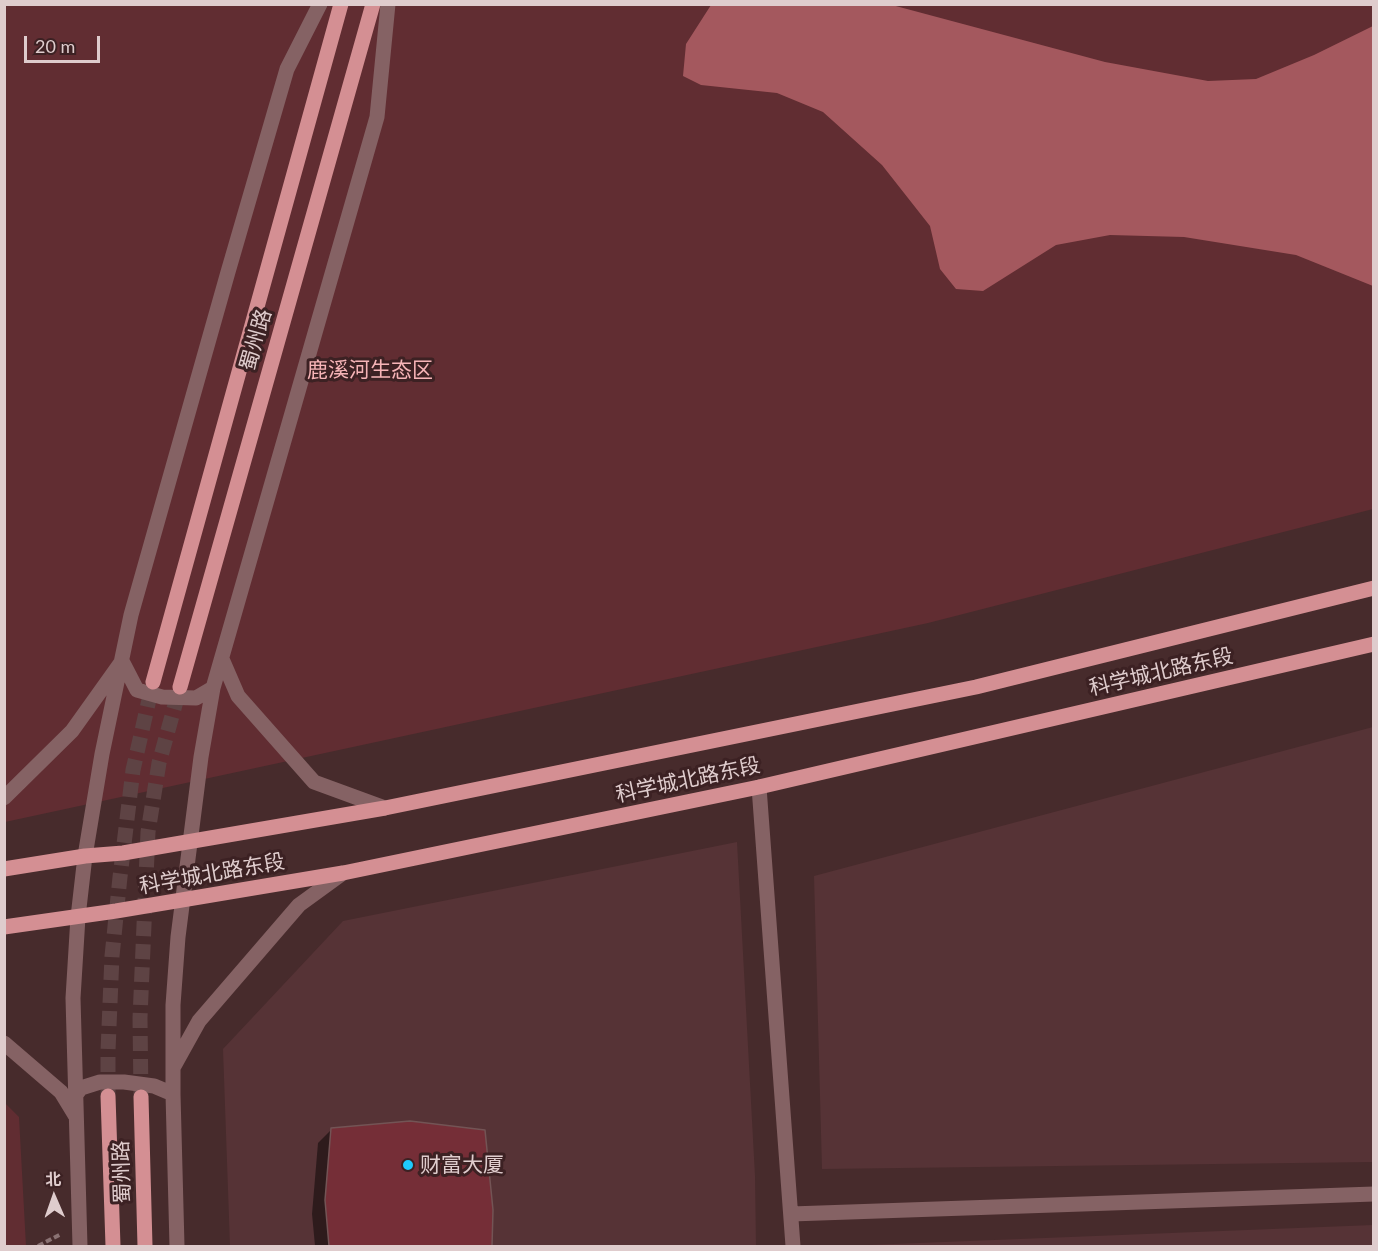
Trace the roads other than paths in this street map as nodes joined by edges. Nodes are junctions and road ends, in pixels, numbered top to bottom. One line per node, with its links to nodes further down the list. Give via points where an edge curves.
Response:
1 (320, 4): 8 (street, via 287,69 134,604)
2 (341, 4): 9 (main road, 蜀州路)
3 (373, 4): 10 (main road, 蜀州路)
4 (388, 4): 7 (street, via 377,117)
5 (1374, 588): 14 (main road, 科学城北路东段, via 976,687)
6 (1374, 644): 12 (main road, 科学城北路东段)
7 (222, 659): 11 (street); 14 (street, via 238,696 314,782)
8 (122, 661): 11 (street, via 137,690 162,698 196,698); 13 (street, via 72,730); 16 (street)
9 (153, 682)
10 (180, 687)
11 (213, 688): 15 (street)
12 (759, 787): 18 (main road, 科学城北路东段); 30 (street)
13 (4, 798)
14 (385, 808): 15 (main road, 科学城北路东段)
15 (188, 842): 16 (main road, 科学城北路东段); 19 (street)
16 (85, 856): 17 (main road, 科学城北路东段); 20 (street)
17 (4, 869)
18 (343, 873): 19 (main road, 科学城北路东段); 23 (street, via 299,905 199,1021)
19 (183, 900): 20 (main road, 科学城北路东段); 23 (street, via 177,937)
20 (78, 917): 21 (main road, 科学城北路东段); 25 (street, via 73,998)
21 (4, 927)
22 (4, 1043): 28 (street, via 61,1092)
23 (173, 1069): 24 (street)
24 (173, 1094): 25 (street, via 154,1086 100,1082 81,1088); 34 (street)
25 (75, 1096): 28 (street)
26 (108, 1096): 32 (main road, 蜀州路)
27 (141, 1097): 33 (main road, 蜀州路)
28 (76, 1117): 31 (street)
29 (1374, 1194): 30 (street)
30 (791, 1214): 35 (street)
31 (80, 1246)
32 (113, 1246)
33 (145, 1246)
34 (177, 1246)
35 (793, 1246)

